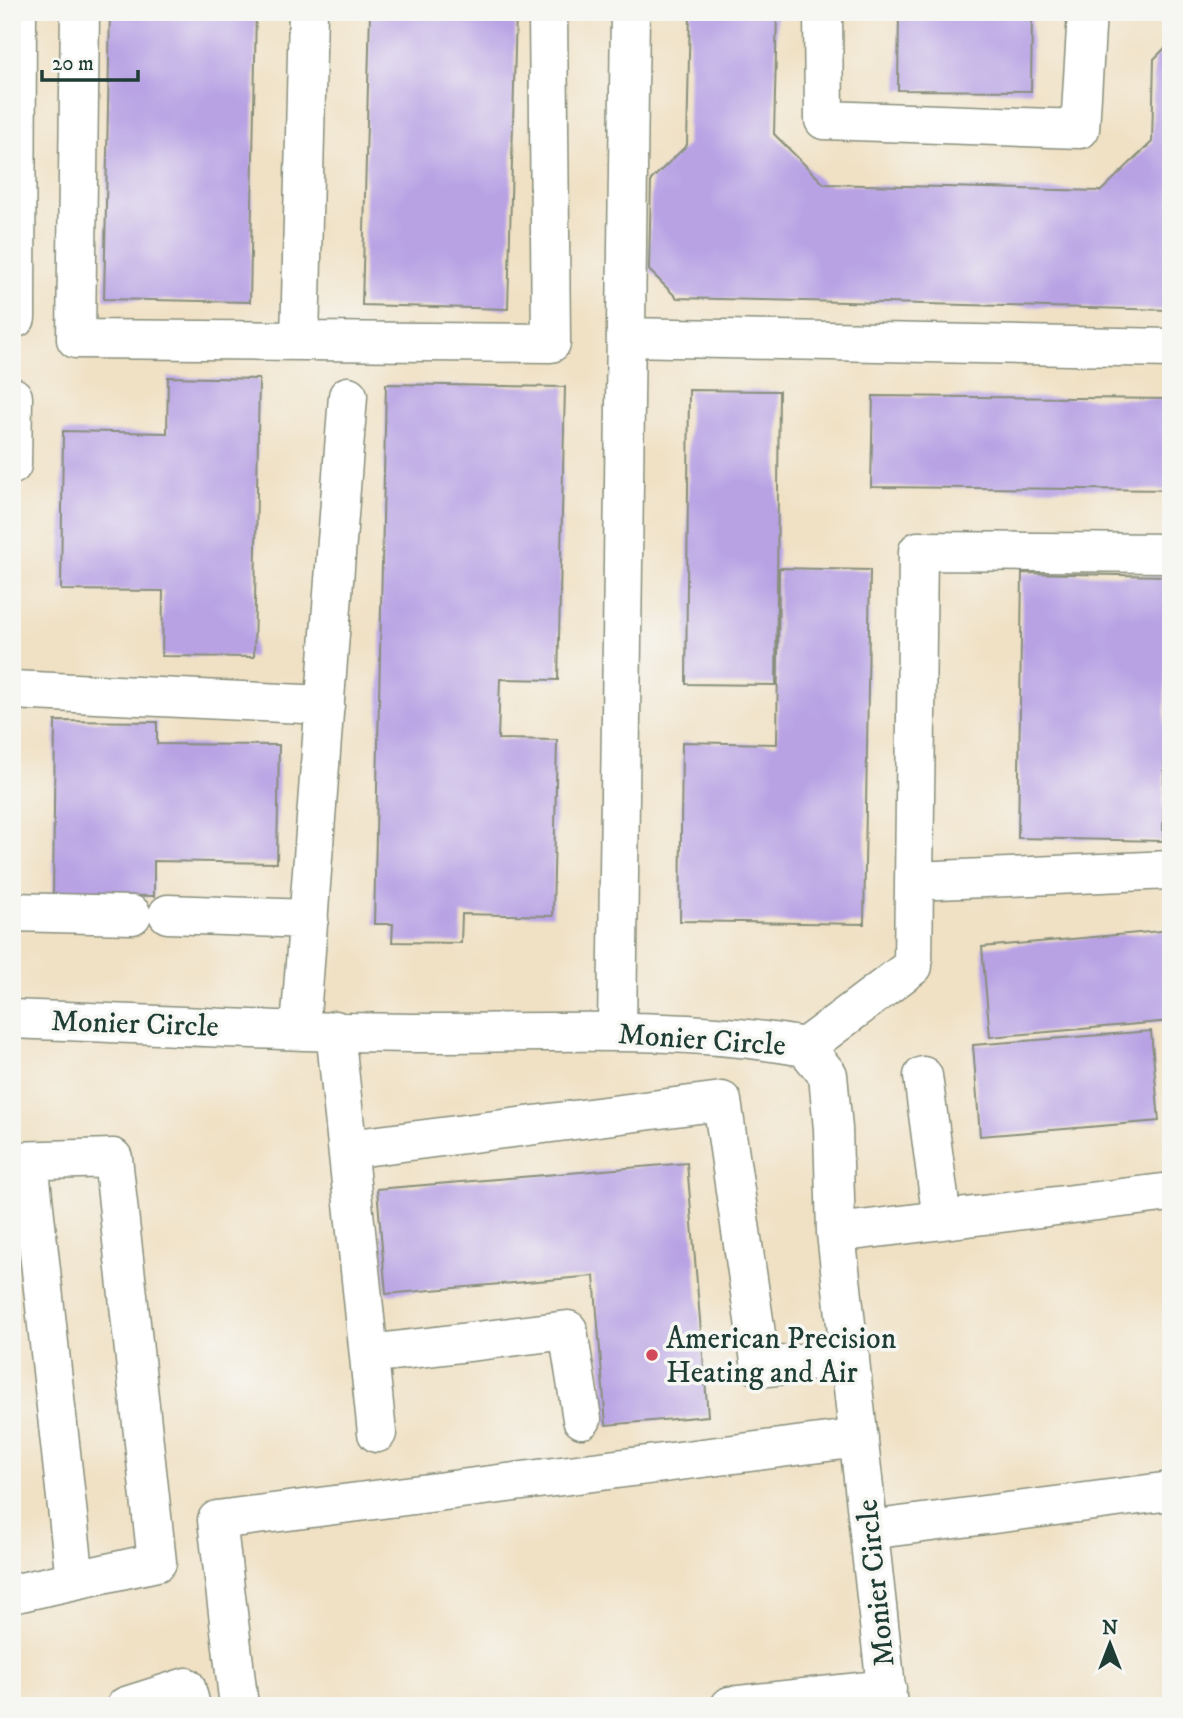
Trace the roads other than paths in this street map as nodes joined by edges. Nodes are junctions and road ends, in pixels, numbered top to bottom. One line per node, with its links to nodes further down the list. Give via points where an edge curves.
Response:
1 (17, 12): 8 (street, via 16,318)
2 (80, 12): 10 (street, via 76,339)
3 (308, 12): 10 (street)
4 (548, 12): 10 (street, via 551,344)
5 (630, 12): 9 (street)
6 (823, 12): 7 (street, via 824,120 1080,129)
7 (1087, 12)
8 (12, 318)
9 (626, 337): 11 (street); 24 (street)
10 (300, 341)
11 (1171, 348)
12 (348, 396): 17 (street)
13 (13, 397): 14 (street)
14 (12, 465)
15 (1171, 553): 19 (street, via 918,551)
16 (12, 690): 17 (street)
17 (325, 705): 21 (street)
18 (1171, 870): 19 (street)
19 (914, 881): 25 (street, via 913,966)
20 (12, 912): 21 (street)
21 (309, 919): 23 (street)
22 (12, 1019): 23 (street, Monier Circle)
23 (318, 1030): 24 (street, Monier Circle); 27 (street)
24 (617, 1031): 25 (street, Monier Circle, via 743,1036)
25 (806, 1047): 31 (street, Monier Circle, via 828,1074)
26 (923, 1076): 30 (street)
27 (348, 1149): 32 (street); 33 (street, via 722,1101 761,1367)
28 (21, 1161): 39 (street); 39 (street, via 113,1158 157,1562)
29 (1171, 1192): 30 (street)
30 (942, 1220): 31 (street)
31 (836, 1233): 33 (street, Monier Circle)
32 (369, 1354): 34 (street, via 568,1329); 35 (street)
33 (850, 1357): 36 (street, Monier Circle)
34 (582, 1419)
35 (377, 1433)
36 (859, 1438): 38 (street, Monier Circle); 44 (street, via 217,1520)
37 (1171, 1491): 38 (street)
38 (869, 1530): 41 (street, Monier Circle)
39 (75, 1580): 40 (street)
40 (12, 1594)
41 (888, 1698): 45 (street)
42 (126, 1706): 43 (street, via 186,1687)
43 (191, 1706)
44 (239, 1706)
45 (730, 1706)

